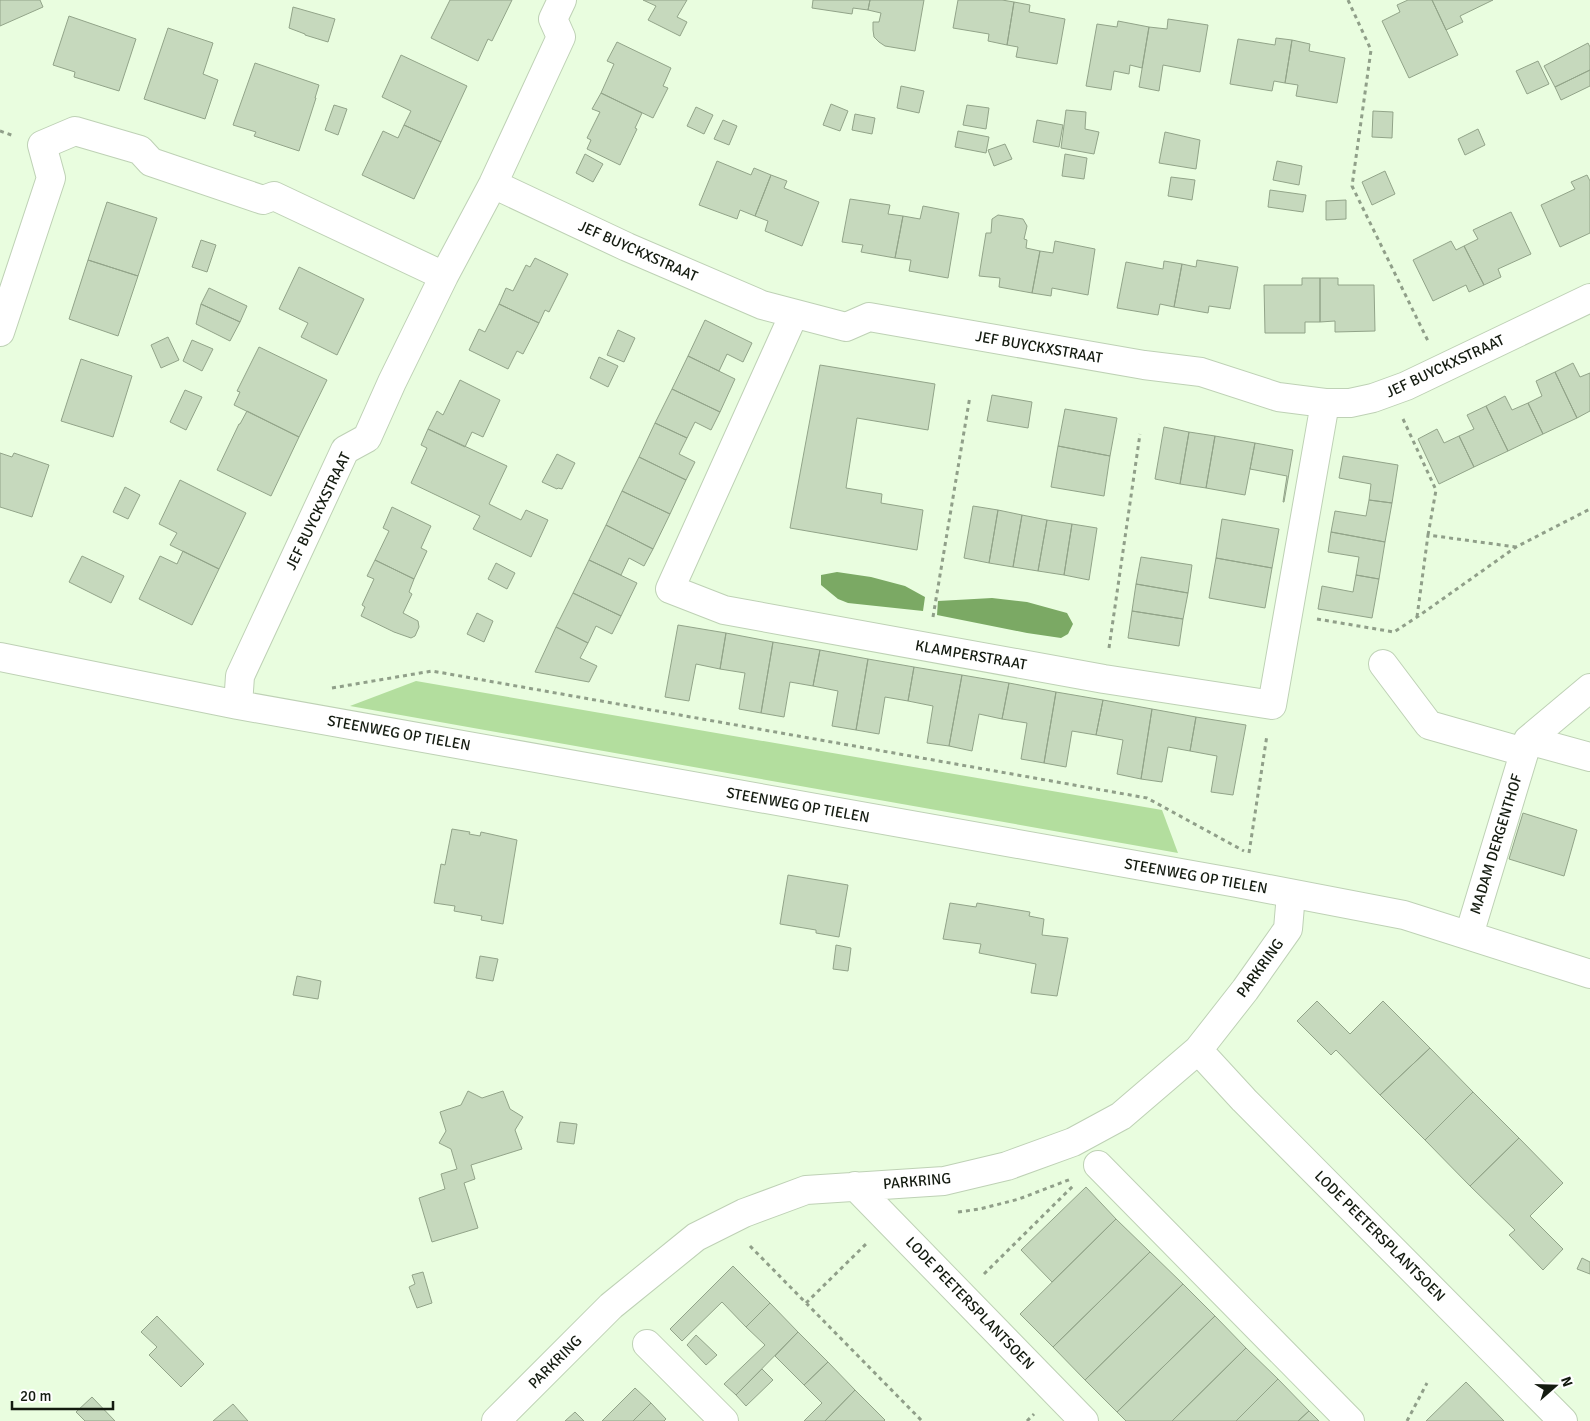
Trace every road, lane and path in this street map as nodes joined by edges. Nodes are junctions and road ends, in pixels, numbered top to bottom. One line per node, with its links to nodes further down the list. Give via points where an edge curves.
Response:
1 (562, 0): 3 (street, JEF BUYCKXSTRAAT, via 553,19 561,37)
2 (1348, 0): 8 (path, via 1371,50 1352,186)
3 (493, 184): 4 (street, JEF BUYCKXSTRAAT); 6 (street, JEF BUYCKXSTRAAT, via 627,247 762,305)
4 (444, 276): 7 (street, via 274,196 264,200 151,162 140,150 75,131 42,145 51,178); 24 (street, JEF BUYCKXSTRAAT, via 367,438 345,450 240,676)
5 (1590, 298): 8 (street, JEF BUYCKXSTRAAT)
6 (794, 314): 11 (street, JEF BUYCKXSTRAAT, via 846,327 869,317 1201,372 1278,397); 18 (street, KLAMPERSTRAAT, via 670,590 724,610)
7 (0, 332)
8 (1442, 369): 9 (street, JEF BUYCKXSTRAAT)
9 (1391, 392): 11 (street, JEF BUYCKXSTRAAT, via 1350,403); 14 (path, via 1436,490)
10 (970, 396): 18 (path)
11 (1325, 403): 16 (street)
12 (1140, 434): 21 (path)
13 (1590, 509): 15 (path)
14 (1428, 535): 15 (path); 17 (path)
15 (1516, 547): 17 (path)
16 (1288, 614): 17 (path, via 1394,632); 25 (street)
17 (1417, 617)
18 (928, 648): 21 (street, KLAMPERSTRAAT)
19 (0, 657): 24 (street, STEENWEG OP TIELEN)
20 (1383, 664): 26 (street, via 1429,725)
21 (1104, 679): 25 (street, KLAMPERSTRAAT)
22 (1590, 688): 26 (street)
23 (325, 689): 25 (path, via 432,670 1147,798 1249,854)
24 (238, 704): 28 (street, STEENWEG OP TIELEN)
25 (1272, 705)
26 (1526, 746): 27 (street); 29 (street, MADAM DERGENTHOF)
27 (1590, 757)
28 (1291, 894): 29 (street, STEENWEG OP TIELEN, via 1404,915); 31 (street, PARKRING, via 1288,930)
29 (1469, 935): 30 (street, STEENWEG OP TIELEN)
30 (1590, 974)
31 (1198, 1050): 34 (street, PARKRING, via 1122,1116 1073,1142 1006,1166 944,1180); 49 (street, LODE PEETERSPLANTSOEN)
32 (1098, 1165): 47 (street)
33 (1076, 1183): 37 (path)
34 (855, 1186): 35 (street, PARKRING, via 806,1190); 37 (street, LODE PEETERSPLANTSOEN)
35 (727, 1222): 38 (path); 42 (street, PARKRING, via 696,1238 611,1306)
36 (869, 1240): 38 (path)
37 (962, 1296): 46 (street, LODE PEETERSPLANTSOEN)
38 (806, 1303): 44 (path)
39 (647, 1344): 43 (street)
40 (1427, 1383): 48 (path)
41 (1037, 1412): 45 (path)
42 (496, 1421)
43 (724, 1421)
44 (922, 1421)
45 (1027, 1421)
46 (1084, 1421)
47 (1350, 1421)
48 (1407, 1421)
49 (1563, 1421)

